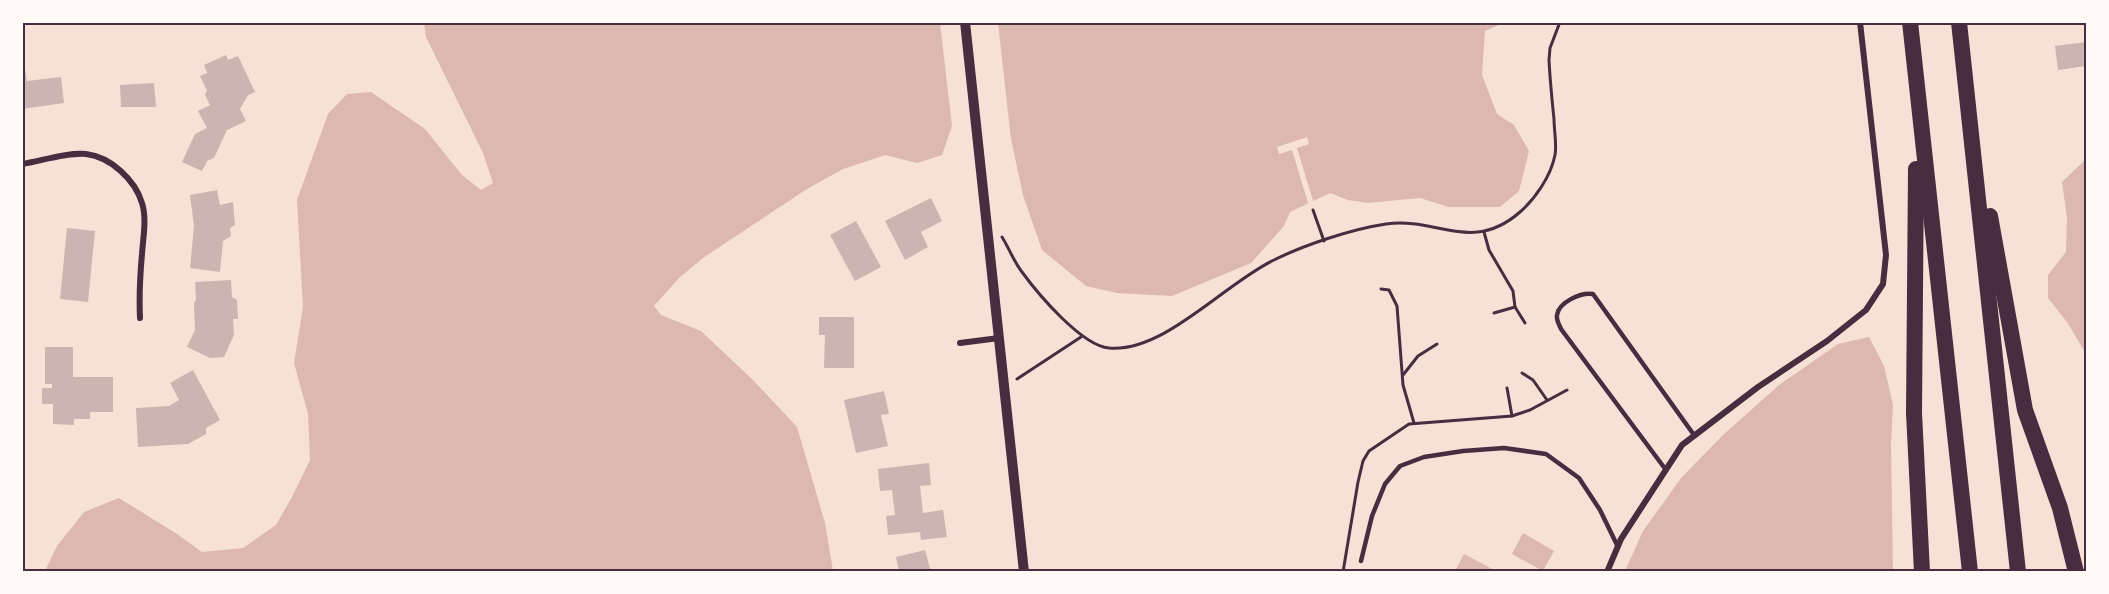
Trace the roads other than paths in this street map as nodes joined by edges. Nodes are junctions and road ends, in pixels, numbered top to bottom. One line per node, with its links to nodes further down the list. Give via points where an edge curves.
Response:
1 (965, 22): 9 (street)
2 (1860, 22): 11 (street, via 1886,255 1883,285 1866,310 1827,341)
3 (1910, 22): 5 (highway)
4 (1959, 22): 6 (highway)
5 (1916, 78): 17 (highway, via 1914,413); 18 (highway)
6 (1965, 79): 19 (highway); 20 (highway, via 2025,410 2060,508)
7 (22, 164): 8 (street, via 86,154 121,171 133,185 143,204)
8 (140, 318)
9 (999, 338): 10 (street); 15 (street)
10 (960, 342)
11 (1694, 435): 12 (street, via 1682,444); 12 (lane, via 1593,294 1582,294 1561,305 1557,312 1561,329)
12 (1666, 470): 13 (street)
13 (1618, 547): 14 (lane, via 1579,478 1546,454 1504,448 1424,457 1400,466 1385,484); 16 (street)
14 (1361, 561)
15 (1024, 572)
16 (1607, 572)
17 (1922, 572)
18 (1970, 572)
19 (2018, 572)
20 (2076, 572)

